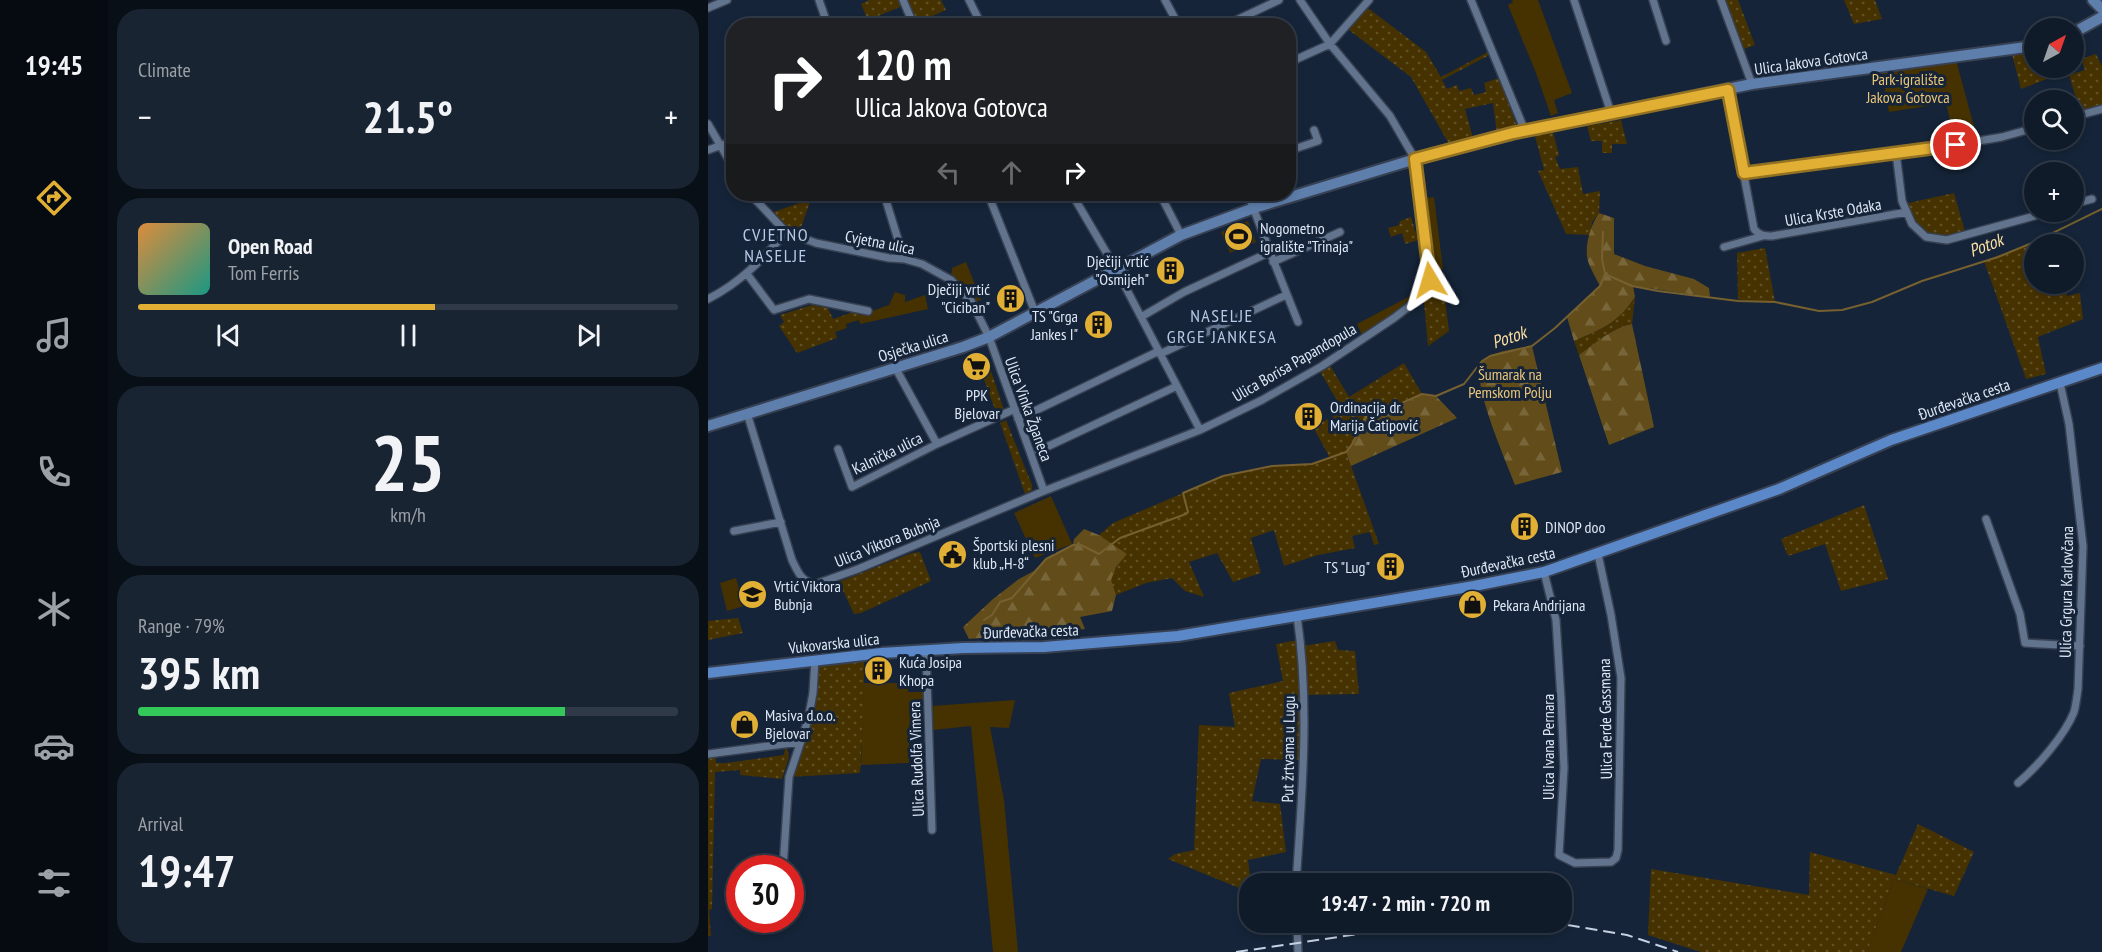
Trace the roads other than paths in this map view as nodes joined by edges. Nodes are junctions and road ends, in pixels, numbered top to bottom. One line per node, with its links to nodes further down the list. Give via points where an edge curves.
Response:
1 (727, 0): 14 (street)
2 (819, 0): 17 (street)
3 (903, 0): 18 (street)
4 (969, 0): 19 (street)
5 (1165, 0): 20 (street)
6 (1279, 0): 21 (street)
7 (1300, 0): 24 (street)
8 (1369, 0): 24 (street)
9 (1471, 0): 34 (street)
10 (1574, 0): 30 (street)
11 (1653, 0): 23 (street)
12 (1721, 0): 27 (street)
13 (2093, 0): 15 (street)
14 (708, 8)
15 (2102, 9)
16 (2102, 17): 22 (street)
17 (825, 18)
18 (911, 18)
19 (978, 18)
20 (1175, 18)
21 (1241, 18)
22 (2084, 27)
23 (1666, 41)
24 (1330, 44): 26 (street); 42 (street, via 1389,116)
25 (2024, 47): 27 (street, Ulica Jakova Gotovca)
26 (1296, 59)
27 (1752, 84): 28 (street, Ulica Jakova Gotovca)
28 (1728, 90): 30 (street, Ulica Jakova Gotovca); 43 (street)
29 (2102, 109): 31 (street)
30 (1611, 113): 34 (street, Ulica Jakova Gotovca)
31 (2084, 114)
32 (708, 124): 37 (street)
33 (1314, 130): 38 (street, via 1318,141)
34 (1525, 131): 42 (street, Ulica Jakova Gotovca)
35 (2024, 131): 40 (street)
36 (726, 143): 37 (street)
37 (719, 145): 39 (street); 41 (street)
38 (1296, 148)
39 (708, 150)
40 (1896, 153): 43 (street); 55 (street)
41 (726, 156)
42 (1415, 159): 44 (street, Ulica Jakova Gotovca); 83 (street, Ulica Borisa Papandopula, via 1430,280 1420,298 1318,368)
43 (1744, 173): 60 (street, via 1754,229)
44 (1296, 195)
45 (2092, 199): 53 (street)
46 (757, 201): 57 (street, Cvjetna ulica)
47 (886, 201): 63 (street)
48 (991, 201): 70 (street)
49 (1076, 201): 65 (street)
50 (1164, 201): 59 (street)
51 (1251, 201): 54 (street)
52 (1277, 201): 54 (street, Ulica Jakova Gotovca)
53 (2084, 201)
54 (1254, 208): 59 (street, Ulica Jakova Gotovca); 62 (street)
55 (1907, 212): 56 (street, via 1912,224 1926,237 1947,240); 60 (street, Ulica Krste Odaka)
56 (2024, 219)
57 (786, 232): 63 (street, Cvjetna ulica, via 816,243); 66 (street)
58 (1340, 232): 64 (street)
59 (1181, 235): 65 (street, Ulica Jakova Gotovca)
60 (1762, 237): 61 (street, Ulica Krste Odaka)
61 (1724, 246)
62 (1270, 252): 64 (street); 71 (street)
63 (904, 259): 73 (street, Cvjetna ulica, via 951,280 971,301)
64 (1273, 262): 67 (street)
65 (1116, 269): 70 (street, Osječka ulica); 71 (street)
66 (747, 274): 68 (street); 69 (street, via 774,310 809,299)
67 (1286, 295): 72 (street); 74 (street)
68 (708, 299)
69 (868, 311)
70 (1035, 312): 73 (street, Osječka ulica)
71 (1141, 317): 74 (street)
72 (1298, 322)
73 (989, 337): 75 (street, Osječka ulica); 79 (street, Ulica Vinka Žganeca)
74 (1160, 352): 78 (street); 81 (street)
75 (895, 367): 80 (street, Osječka ulica); 84 (street, Kalnička ulica)
76 (2102, 368): 77 (main road, Đurđevačka cesta)
77 (2060, 382): 91 (main road, Đurđevačka cesta, via 1891,440 1779,489); 94 (street, Ulica Grgura Karlovčana, via 2069,424 2083,546)
78 (1177, 386): 83 (street); 86 (street)
79 (1015, 409): 81 (street, Ulica Vinka Žganeca); 84 (street, Kalnička ulica)
80 (747, 413): 82 (street, Osječka ulica); 89 (street, Ulica Viktora Bubnja)
81 (1018, 419): 87 (street, Ulica Vinka Žganeca)
82 (708, 426)
83 (1200, 430): 87 (street, Ulica Borisa Papandopula)
84 (937, 444): 85 (street, Kalnička ulica, via 852,487)
85 (838, 449)
86 (1038, 452)
87 (1044, 491): 89 (street, Ulica Viktora Bubnja, via 816,584 800,578)
88 (1986, 519): 94 (street, via 2020,614 2025,643)
89 (781, 522): 90 (street)
90 (734, 531)
91 (1598, 554): 92 (main road, Đurđevačka cesta); 103 (street, Ulica Ferde Gassmana, via 1621,678)
92 (1544, 572): 93 (main road, Đurđevačka cesta); 103 (street, Ulica Ivana Pernara, via 1556,620 1562,699 1564,768 1559,855 1575,863 1611,862)
93 (1297, 616): 95 (main road, Đurđevačka cesta, via 1133,641); 105 (street, Put žrtvama u Lugu, via 1304,760)
94 (2080, 646): 101 (street, Ulica Grgura Karlovčana, via 2074,711 2046,754)
95 (963, 648): 96 (main road, Vukovarska ulica)
96 (926, 650): 97 (main road, Vukovarska ulica); 102 (street, Ulica Rudolfa Vimera)
97 (815, 660): 98 (main road, Vukovarska ulica); 99 (street, via 812,699)
98 (708, 673)
99 (799, 742): 100 (street); 104 (street, via 789,777)
100 (708, 754)
101 (2018, 783)
102 (932, 830)
103 (1618, 850)
104 (784, 855)
105 (1297, 873)
106 (1297, 933): 107 (street)
107 (1298, 952)

